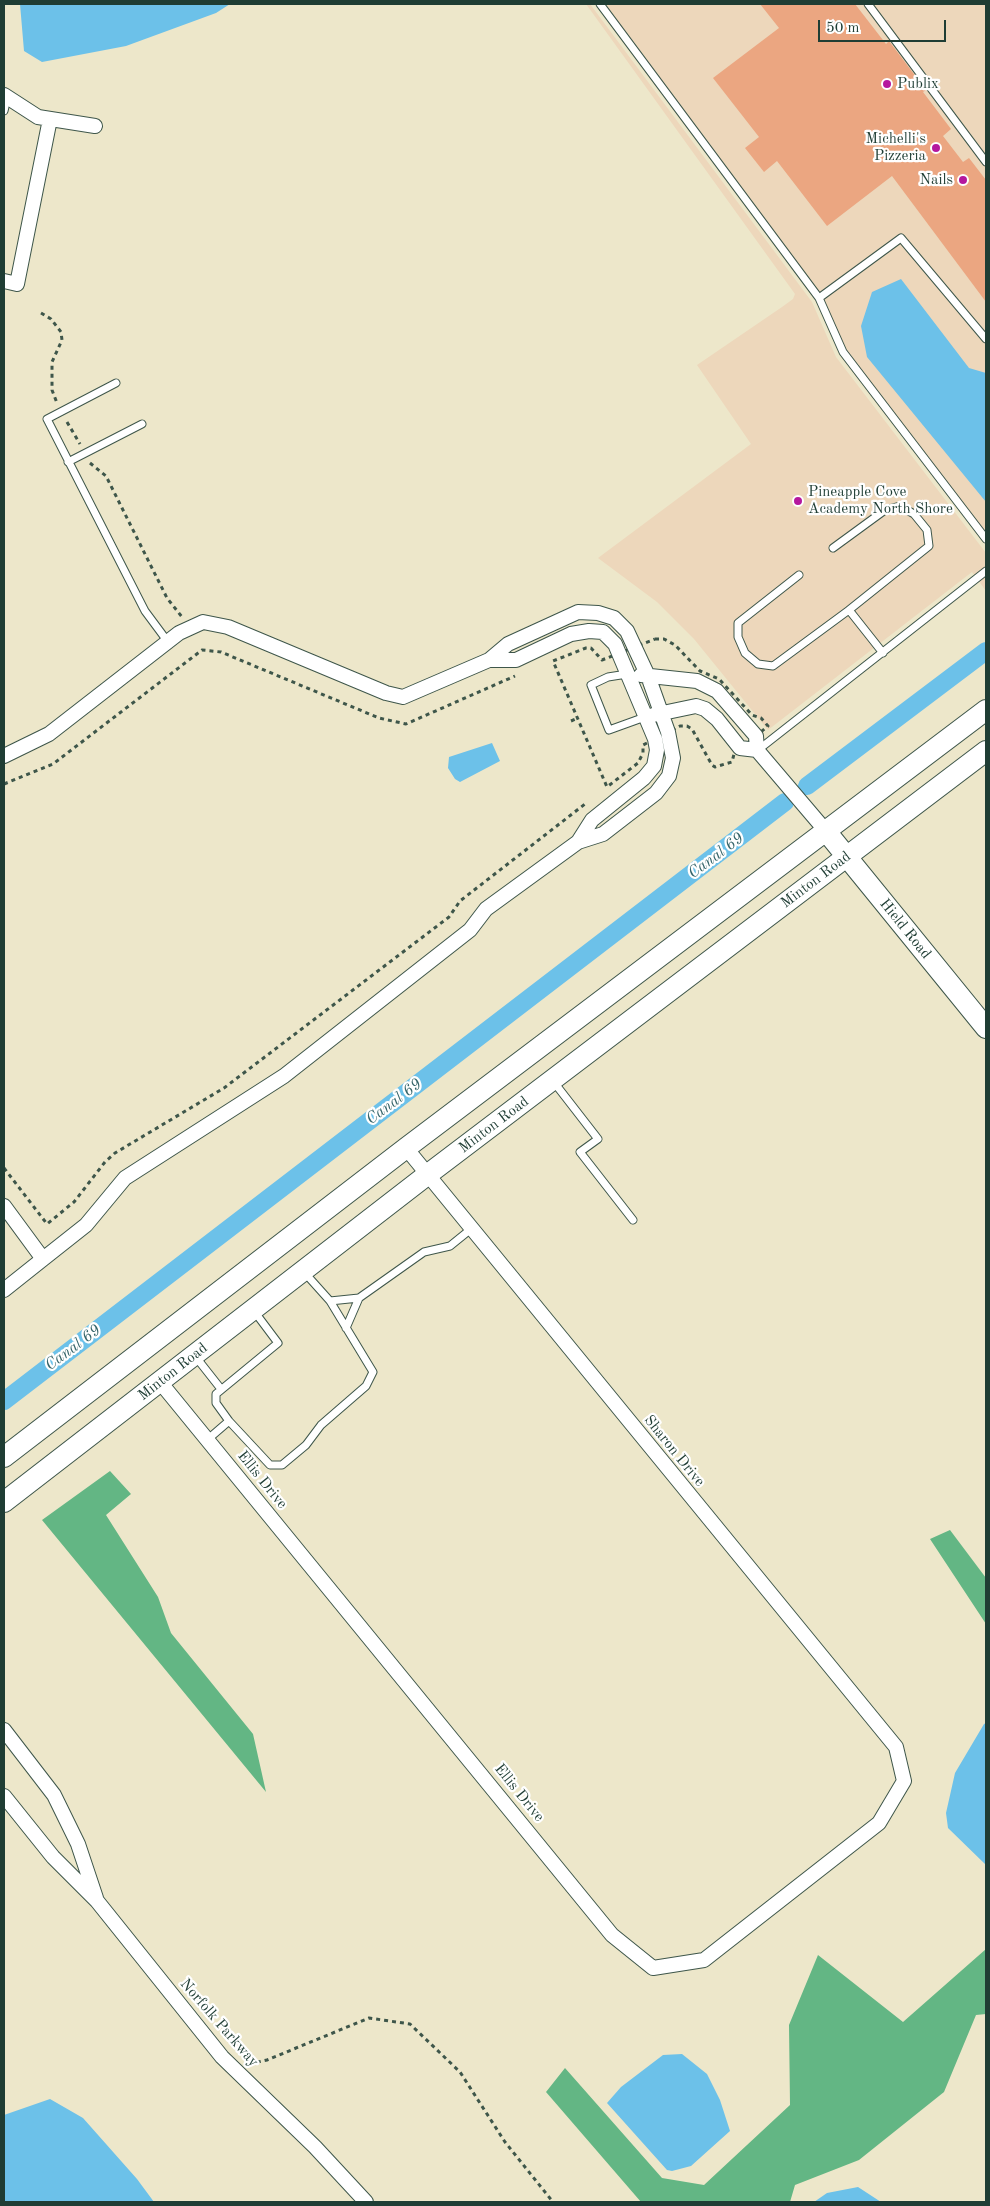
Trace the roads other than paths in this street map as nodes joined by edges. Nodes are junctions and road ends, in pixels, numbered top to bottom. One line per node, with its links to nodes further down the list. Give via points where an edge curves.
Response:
1 (600, 4): 8 (lane)
2 (868, 4): 6 (lane)
3 (5, 101): 4 (street, via 38,117)
4 (50, 119): 5 (street); 7 (street, via 17,284)
5 (95, 126)
6 (986, 162)
7 (4, 281)
8 (819, 298): 9 (lane, via 902,238); 13 (lane, via 843,352)
9 (986, 339)
10 (116, 383): 12 (lane, via 47,419)
11 (142, 424): 12 (lane)
12 (68, 462): 19 (lane, via 145,611)
13 (986, 539)
14 (833, 548): 17 (lane, via 885,510 900,506 914,514 927,530 929,546)
15 (986, 572): 21 (lane)
16 (799, 575): 17 (lane, via 738,623 738,637 745,653 758,664 772,666)
17 (849, 610): 21 (lane)
18 (528, 635): 20 (street); 22 (street, via 508,644); 24 (street, via 578,612 598,612 614,618 626,631)
19 (168, 642): 22 (street, via 202,622 228,627 386,693 403,697); 30 (street, via 49,734)
20 (536, 651): 22 (street, via 516,660); 23 (street, via 572,634 603,632 615,644)
21 (883, 653): 28 (lane)
22 (489, 660)
23 (628, 674): 24 (street); 27 (street); 27 (lane, via 591,684 609,730)
24 (648, 676): 26 (street); 28 (street, via 697,681 717,691 756,736)
25 (986, 710): 33 (main road)
26 (661, 714): 27 (street); 28 (street, via 696,706 705,709 740,748); 32 (street, via 674,758 669,776 656,793)
27 (645, 717): 31 (street, via 656,744 654,766)
28 (757, 750): 33 (street)
29 (986, 751): 35 (main road, Minton Road)
30 (4, 756)
31 (606, 808): 32 (street); 34 (street, via 592,820)
32 (618, 823): 34 (street, via 603,834)
33 (824, 830): 35 (main road, Hield Road); 38 (main road)
34 (578, 842): 43 (street, via 486,909 470,930 284,1076 125,1178 86,1224)
35 (846, 856): 36 (main road, Hield Road); 37 (main road, Minton Road)
36 (986, 1028)
37 (552, 1081): 39 (main road, Minton Road); 41 (lane, via 598,1138 580,1152)
38 (406, 1148): 39 (street, Sharon Drive); 55 (main road)
39 (427, 1175): 42 (street, Sharon Drive); 44 (main road, Minton Road)
40 (4, 1206): 43 (street)
41 (633, 1220)
42 (471, 1229): 46 (lane, via 450,1246 424,1252); 58 (street, Sharon Drive, via 896,1747)
43 (43, 1259): 45 (street)
44 (304, 1271): 47 (lane); 48 (main road, Minton Road)
45 (4, 1290)
46 (359, 1298): 47 (lane); 49 (lane)
47 (330, 1301): 49 (lane)
48 (253, 1310): 50 (main road, Minton Road); 52 (lane, via 278,1342)
49 (346, 1328): 53 (lane, via 373,1372 370,1379 282,1465 270,1465)
50 (195, 1356): 51 (main road, Minton Road); 52 (lane)
51 (160, 1382): 54 (street, Ellis Drive); 56 (main road, Minton Road)
52 (221, 1389): 53 (lane, via 216,1394 216,1403)
53 (229, 1421): 54 (lane)
54 (207, 1440): 58 (street, Ellis Drive, via 612,1935 653,1968 704,1960 880,1823)
55 (4, 1458)
56 (4, 1502)
57 (4, 1730): 60 (street, Norfolk Parkway, via 54,1795 78,1844)
58 (904, 1781)
59 (4, 1796): 60 (street, Norfolk Parkway, via 53,1857)
60 (96, 1901): 61 (street, Norfolk Parkway, via 222,2057 315,2147)
61 (366, 2202)

